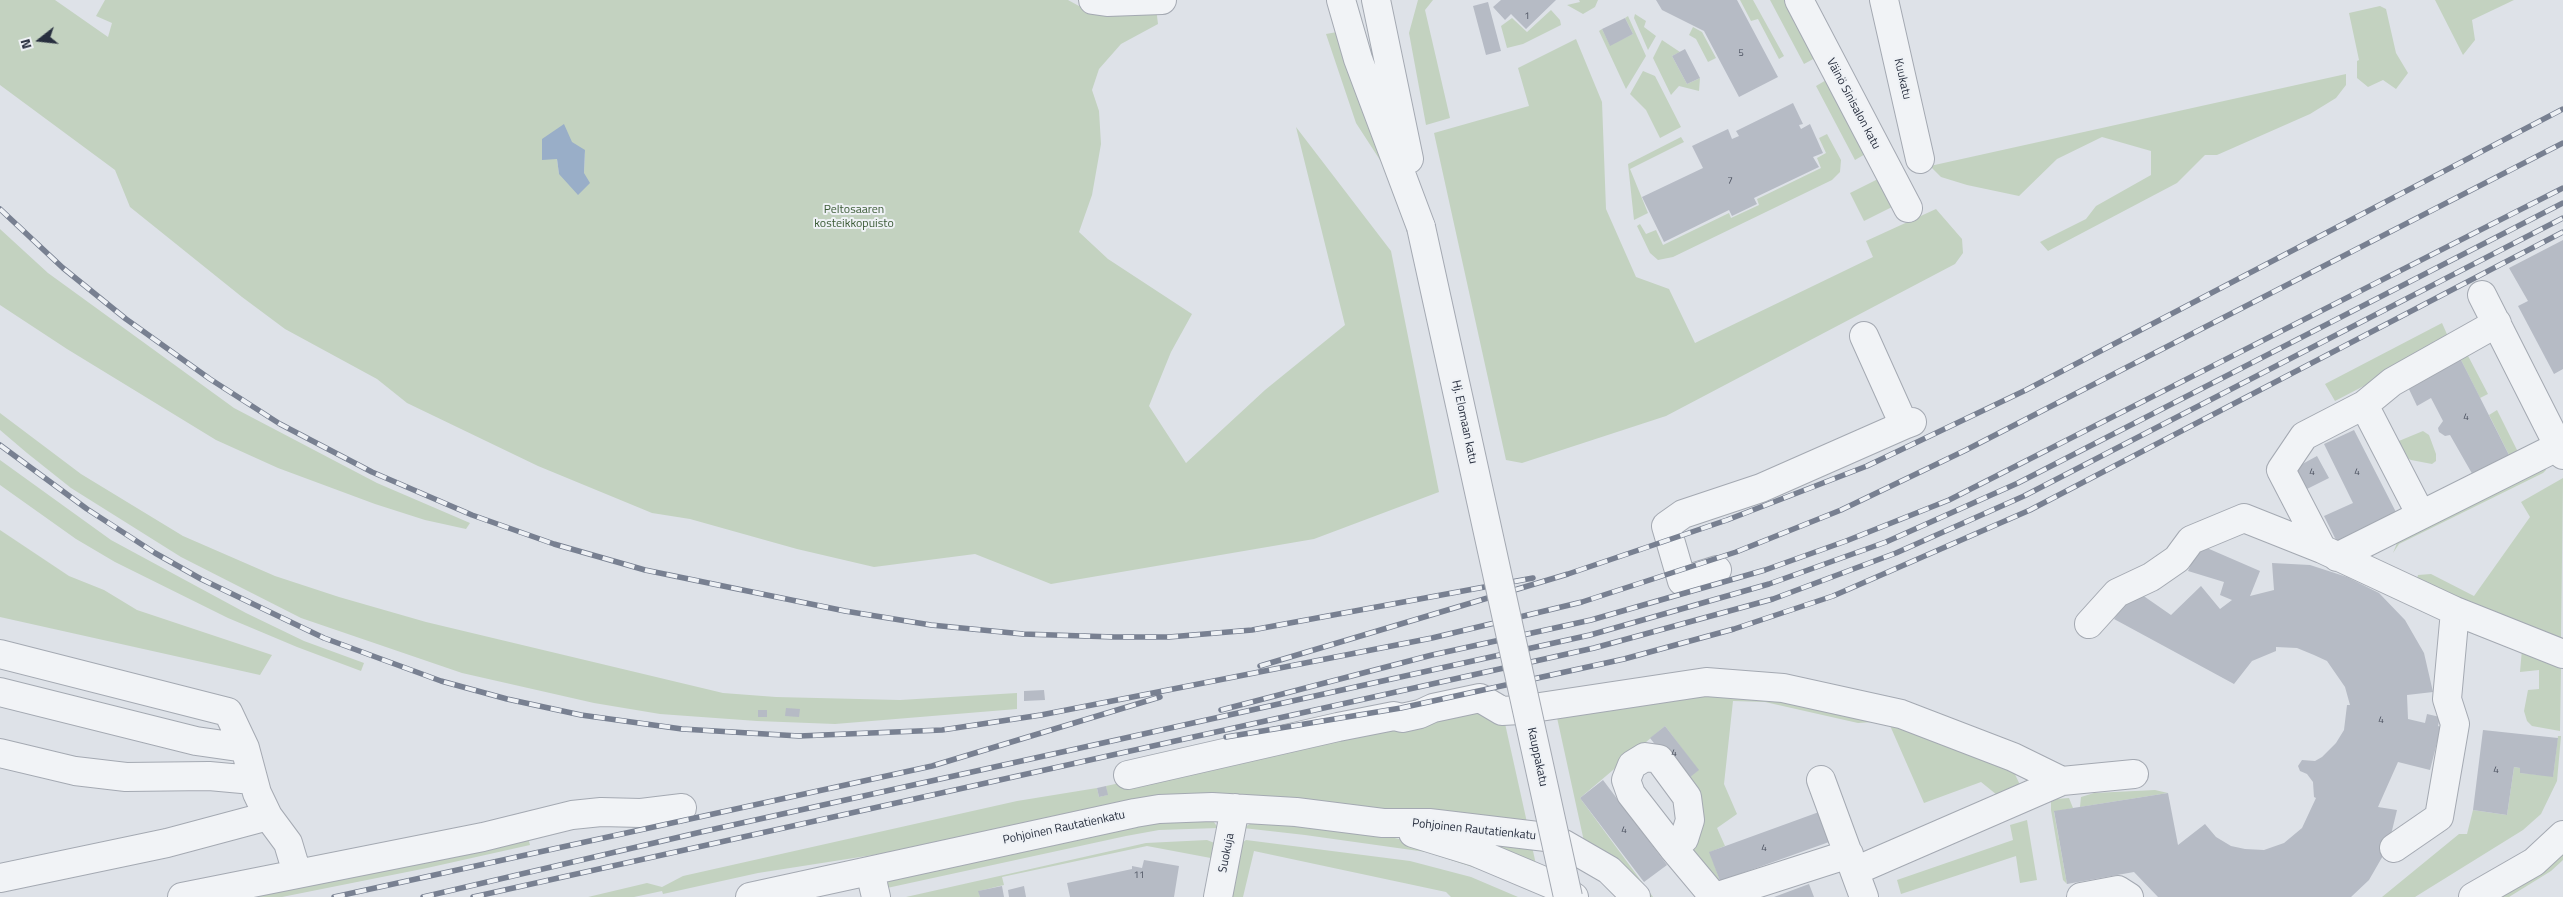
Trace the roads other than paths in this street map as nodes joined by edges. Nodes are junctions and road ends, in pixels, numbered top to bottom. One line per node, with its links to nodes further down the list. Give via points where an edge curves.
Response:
1 (1092, 0): 2 (street)
2 (1162, 0)
3 (1341, 0): 9 (street, Hj. Elomaan katu, via 1358,59)
4 (1376, 0): 9 (street, Hj. Elomaan katu)
5 (1799, 0): 8 (street, Väinö Sinisalon katu)
6 (1884, 0): 7 (street, Kuukatu)
7 (1920, 159)
8 (1908, 208)
9 (1422, 227): 19 (street, Hj. Elomaan katu, bridge)
10 (2482, 294): 11 (street)
11 (2497, 323): 13 (street, via 2392,382); 14 (street)
12 (1864, 336): 17 (street, via 1908,424 1761,488 1683,514 1666,526 1682,581)
13 (2364, 404): 15 (street); 16 (street, via 2304,436 2281,470)
14 (2561, 450): 15 (street)
15 (2421, 515): 16 (street)
16 (2330, 553): 18 (street); 20 (street, via 2244,518 2191,540 2177,559 2117,593)
17 (1717, 570)
18 (2456, 611): 22 (street); 37 (street, via 2447,699 2455,724 2438,817)
19 (1506, 618): 45 (street, Kauppakatu, bridge)
20 (2089, 624)
21 (0, 654): 24 (street, via 228,712)
22 (2563, 654)
23 (0, 692): 24 (street, via 196,741)
24 (245, 748): 28 (street)
25 (0, 753): 28 (street, via 75,771 126,778 210,776)
26 (2134, 774): 30 (street)
27 (1128, 776): 30 (street, via 1338,727 1394,716 1402,718 1480,698 1502,711 1520,710 1706,682 1783,688 1901,714)
28 (253, 780): 33 (street)
29 (1820, 780): 38 (street)
30 (2062, 781): 38 (street)
31 (682, 808): 39 (street, via 572,815 483,837)
32 (1235, 808): 34 (street, Pohjoinen Rautatienkatu); 41 (street, Pohjoinen Rautatienkatu, via 1183,808 1135,813); 44 (street, Suokuja)
33 (268, 816): 39 (street, via 288,843); 40 (street, via 167,843)
34 (1383, 823): 46 (street, Pohjoinen Rautatienkatu, via 1475,852); 47 (street, Pohjoinen Rautatienkatu, via 1429,823 1546,838 1564,844 1609,870)
35 (2563, 835): 52 (street, via 2534,862)
36 (1673, 848): 48 (street)
37 (2394, 848)
38 (1852, 862): 48 (street); 49 (street)
39 (297, 873): 42 (street)
40 (0, 878)
41 (873, 884): 43 (street, Pohjoinen Rautatienkatu)
42 (182, 897)
43 (750, 897)
44 (1218, 897)
45 (1568, 897)
46 (1574, 897)
47 (1636, 897)
48 (1714, 897)
49 (1864, 897)
50 (2081, 897): 51 (street, via 2118,890)
51 (2129, 897)
52 (2473, 897)

